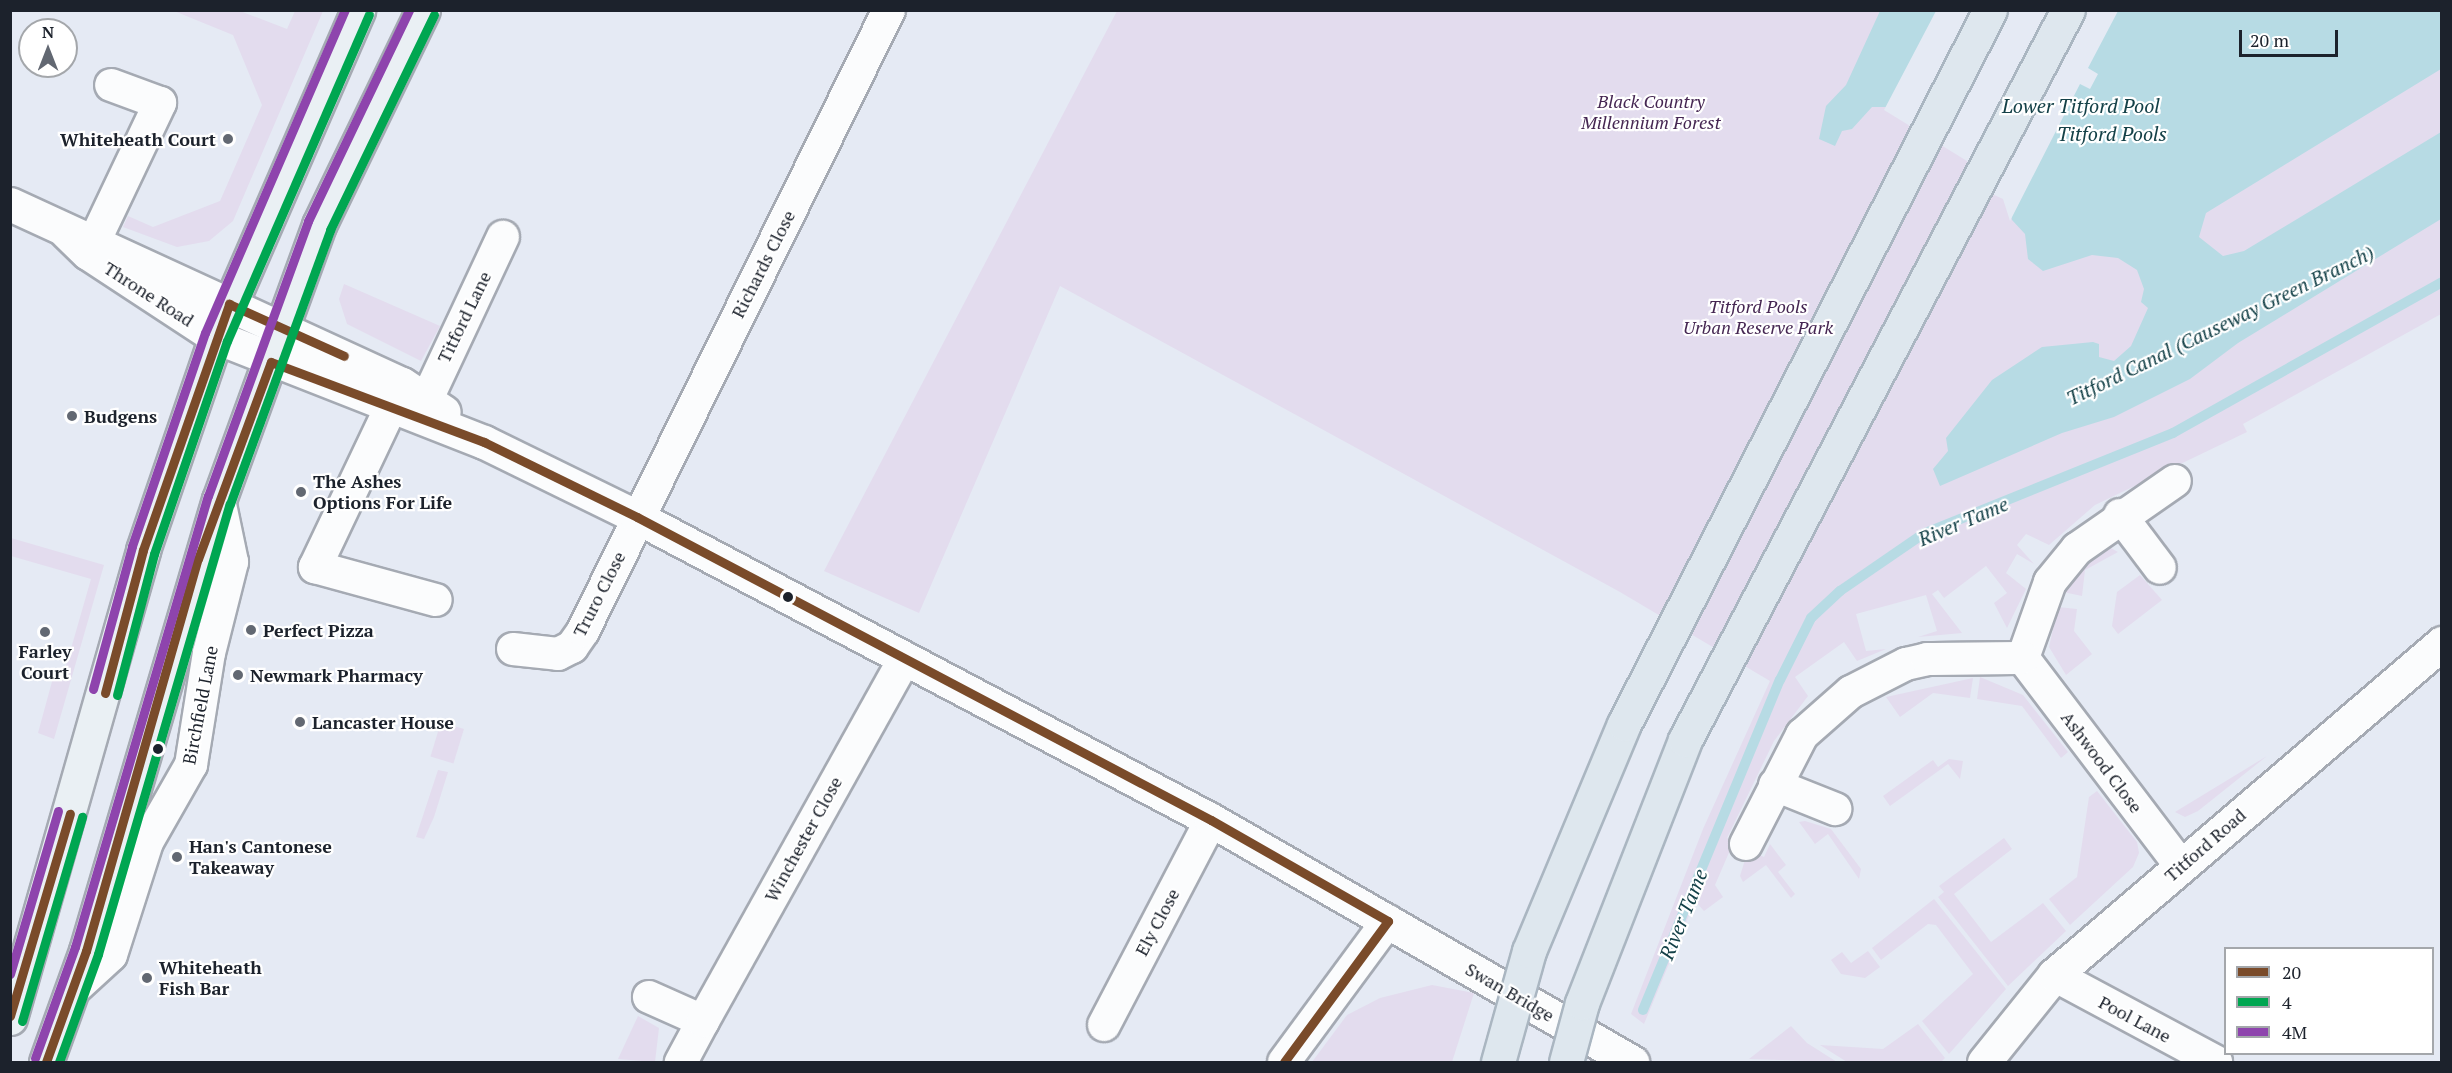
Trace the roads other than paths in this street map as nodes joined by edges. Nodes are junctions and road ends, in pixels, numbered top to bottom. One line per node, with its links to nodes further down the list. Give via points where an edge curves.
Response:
1 (358, 10): 10 (main road)
2 (423, 10): 11 (main road, via 319,225)
3 (889, 10): 18 (street, Richards Close)
4 (1990, 10): 40 (highway, bridge, via 1624,724 1529,951)
5 (2068, 10): 41 (highway, bridge, via 1685,740 1582,1003)
6 (111, 85): 9 (street, via 160,103)
7 (10, 204): 9 (street, Throne Road)
8 (503, 237): 14 (street, Titford Lane)
9 (83, 242): 10 (street, Throne Road); 12 (street, Throne Road)
10 (229, 304): 11 (street, Throne Road); 12 (main road)
11 (283, 328): 13 (main road); 14 (street)
12 (216, 337): 13 (street, Throne Road); 34 (main road, via 143,550)
13 (271, 362): 14 (street); 16 (main road)
14 (410, 401): 18 (street, via 483,442); 20 (street, Titford Lane, via 315,567)
15 (2175, 481): 17 (street)
16 (219, 500): 32 (main road); 32 (street, Birchfield Lane, via 232,562 208,660 191,765 147,843 111,955)
17 (2120, 514): 19 (street); 24 (street, via 2077,549 2050,582)
18 (636, 517): 22 (street, Truro Close, via 572,647 542,655); 23 (street)
19 (2160, 568)
20 (436, 600)
21 (2442, 643): 29 (street, Titford Road)
22 (513, 649)
23 (905, 658): 27 (street); 35 (street, Winchester Close)
24 (2023, 658): 25 (street, via 1927,659 1879,676 1817,720); 29 (street, Ashwood Close)
25 (1774, 784): 26 (street); 28 (street)
26 (1835, 809)
27 (1211, 820): 30 (street); 36 (street, Ely Close)
28 (1746, 844)
29 (2181, 866): 31 (street, Titford Road)
30 (1388, 921): 39 (street); 42 (street, Swan Bridge)
31 (2054, 975): 43 (street, Titford Road); 44 (street, Pool Lane)
32 (74, 989): 37 (main road)
33 (649, 997): 35 (street)
34 (10, 1018)
35 (703, 1021): 38 (street, Winchester Close)
36 (1104, 1025)
37 (46, 1062)
38 (681, 1062)
39 (1284, 1062)
40 (1498, 1062)
41 (1566, 1062)
42 (1632, 1062)
43 (1984, 1062)
44 (2216, 1062)

